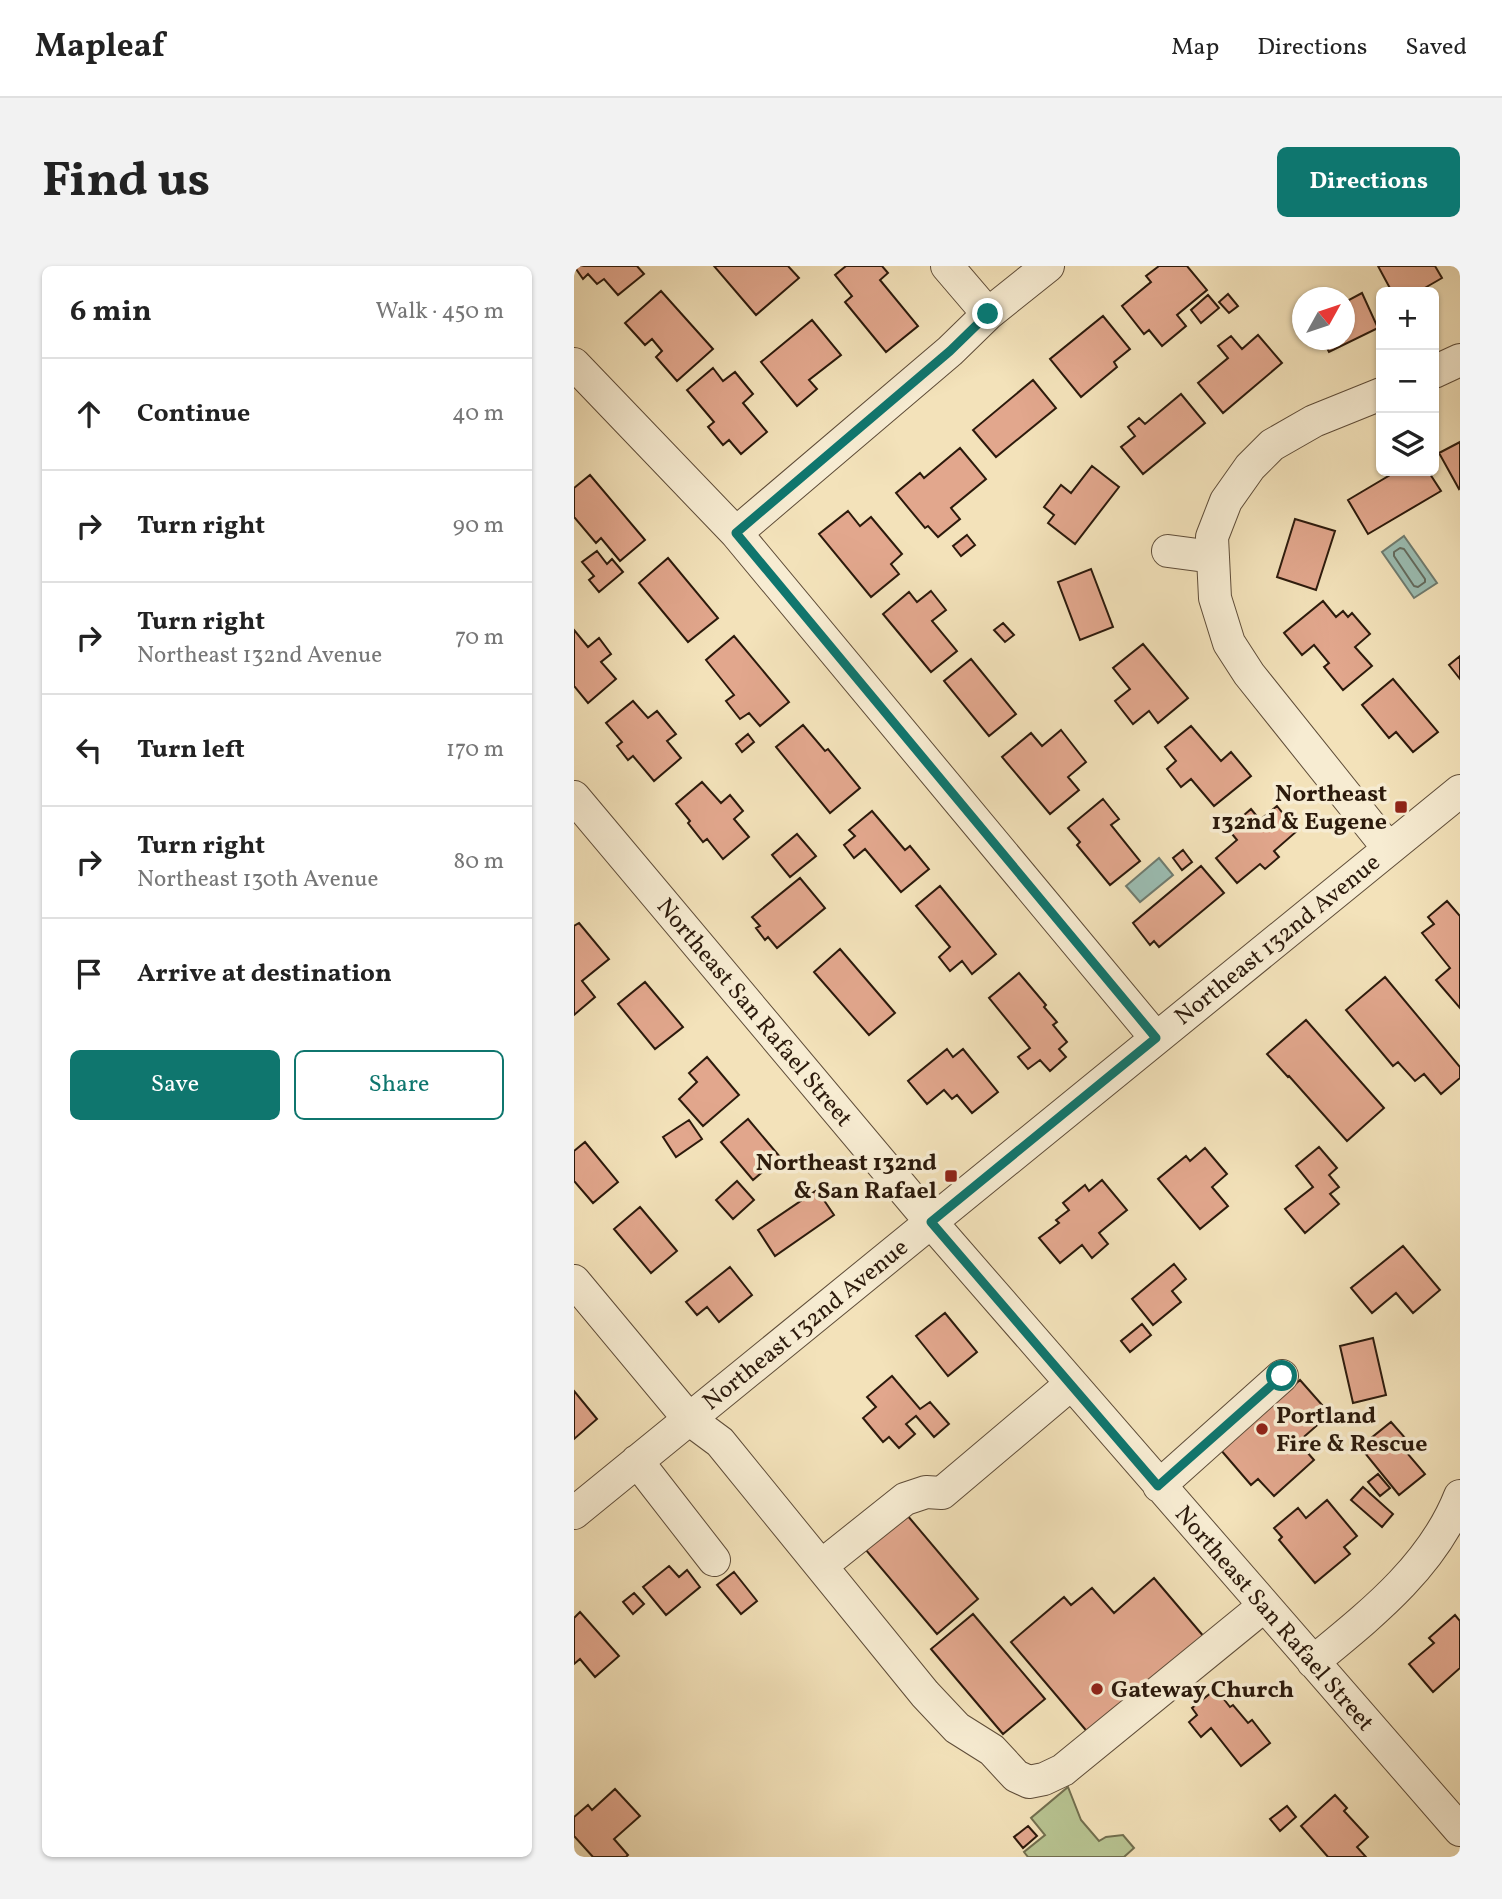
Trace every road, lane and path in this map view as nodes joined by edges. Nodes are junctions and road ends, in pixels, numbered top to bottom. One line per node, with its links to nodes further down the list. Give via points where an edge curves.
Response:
1 (947, 266): 3 (street)
2 (1048, 266): 3 (street)
3 (988, 314): 8 (street)
4 (1460, 360): 6 (street)
5 (574, 364): 8 (street)
6 (1439, 370)
7 (1376, 396): 10 (street, via 1314,421 1272,445 1226,501 1212,537)
8 (736, 533): 14 (street)
9 (1168, 551): 10 (street)
10 (1213, 557): 13 (street, via 1215,598 1229,643)
11 (574, 797): 15 (street, Northeast San Rafael Street)
12 (1457, 799): 13 (street, Northeast 132nd Avenue)
13 (1389, 849): 14 (street, Northeast 132nd Avenue)
14 (1156, 1038): 15 (street, Northeast 132nd Avenue)
15 (931, 1222): 18 (street, Northeast San Rafael Street); 19 (street, Northeast 132nd Avenue)
16 (574, 1281): 19 (street)
17 (1282, 1376): 21 (street)
18 (1071, 1384): 21 (street, Northeast San Rafael Street); 25 (street, via 942,1493 926,1492 905,1499)
19 (690, 1419): 20 (street, Northeast 132nd Avenue); 25 (street, via 720,1442)
20 (637, 1461): 23 (street, Northeast 132nd Avenue); 24 (street)
21 (1158, 1486): 26 (street, Northeast San Rafael Street)
22 (1460, 1496): 27 (street, via 1434,1543 1407,1578)
23 (574, 1513)
24 (714, 1560)
25 (821, 1566): 26 (street, via 957,1728 992,1750 1028,1782 1063,1770)
26 (1264, 1606): 27 (street, Northeast San Rafael Street)
27 (1313, 1662): 28 (street, Northeast San Rafael Street)
28 (1460, 1830)

